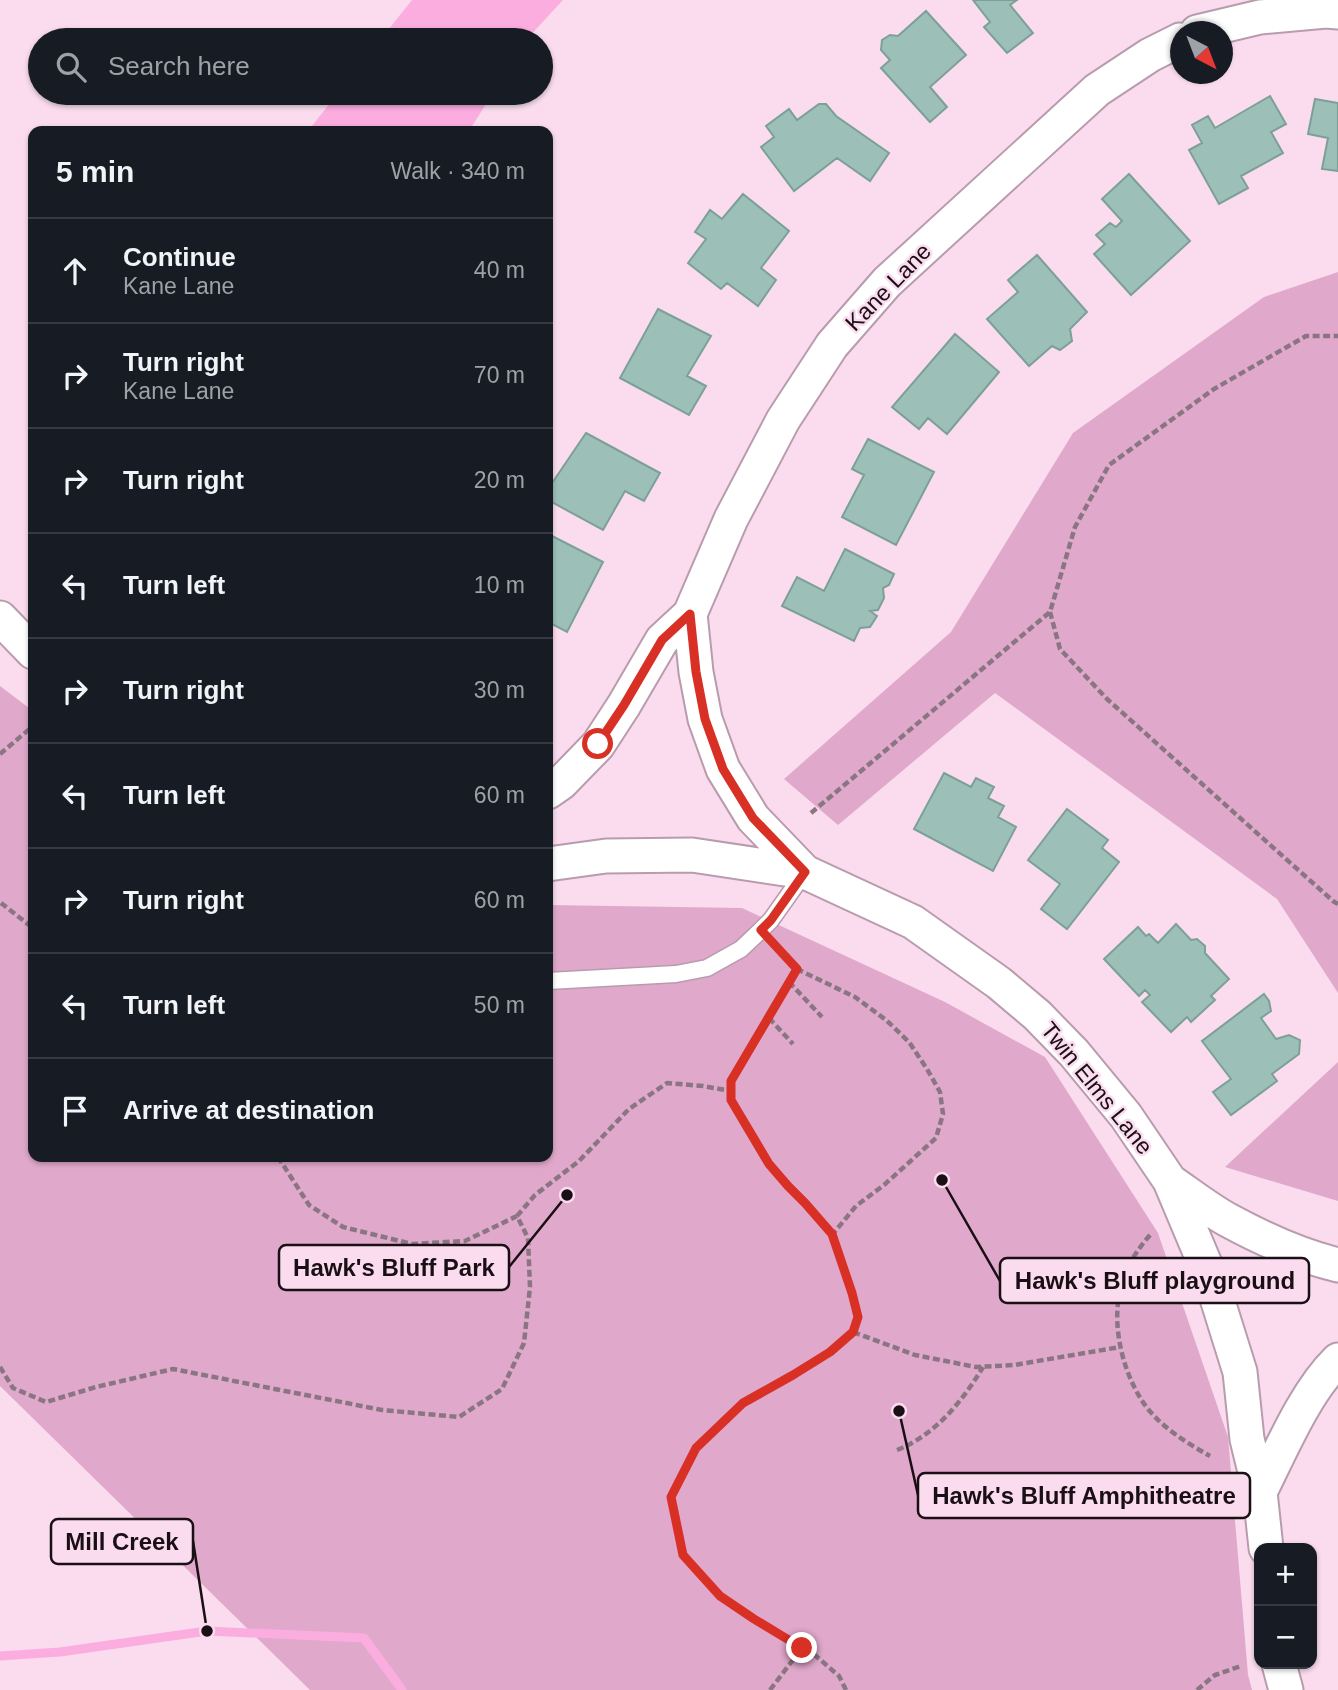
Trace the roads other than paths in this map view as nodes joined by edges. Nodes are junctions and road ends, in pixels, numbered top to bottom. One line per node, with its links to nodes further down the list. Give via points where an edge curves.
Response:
1 (1338, 12): 2 (street)
2 (1233, 23)
3 (1170, 45): 4 (street, Kane Lane, via 1097,90 887,282 832,345 783,420 737,507)
4 (690, 614): 7 (street, Kane Lane, via 662,640 598,744); 9 (street, Kane Lane, via 705,719 723,769 753,818)
5 (0, 618): 6 (street)
6 (28, 647)
7 (553, 789)
8 (553, 863): 9 (street, Twin Elms Lane, via 606,856 692,855)
9 (805, 872): 10 (lane, via 761,930 741,949 707,968); 11 (street, Twin Elms Lane, via 913,922 1037,1015 1126,1116)
10 (553, 981)
11 (1170, 1181): 12 (street, via 1226,1219 1314,1259); 14 (street, Twin Elms Lane, via 1210,1276 1240,1372 1247,1439)
12 (1338, 1265)
13 (1338, 1360): 14 (street, via 1324,1373)
14 (1260, 1492): 15 (street, Twin Elms Lane)
15 (1265, 1543)
16 (1280, 1669): 17 (street)
17 (1286, 1690)

